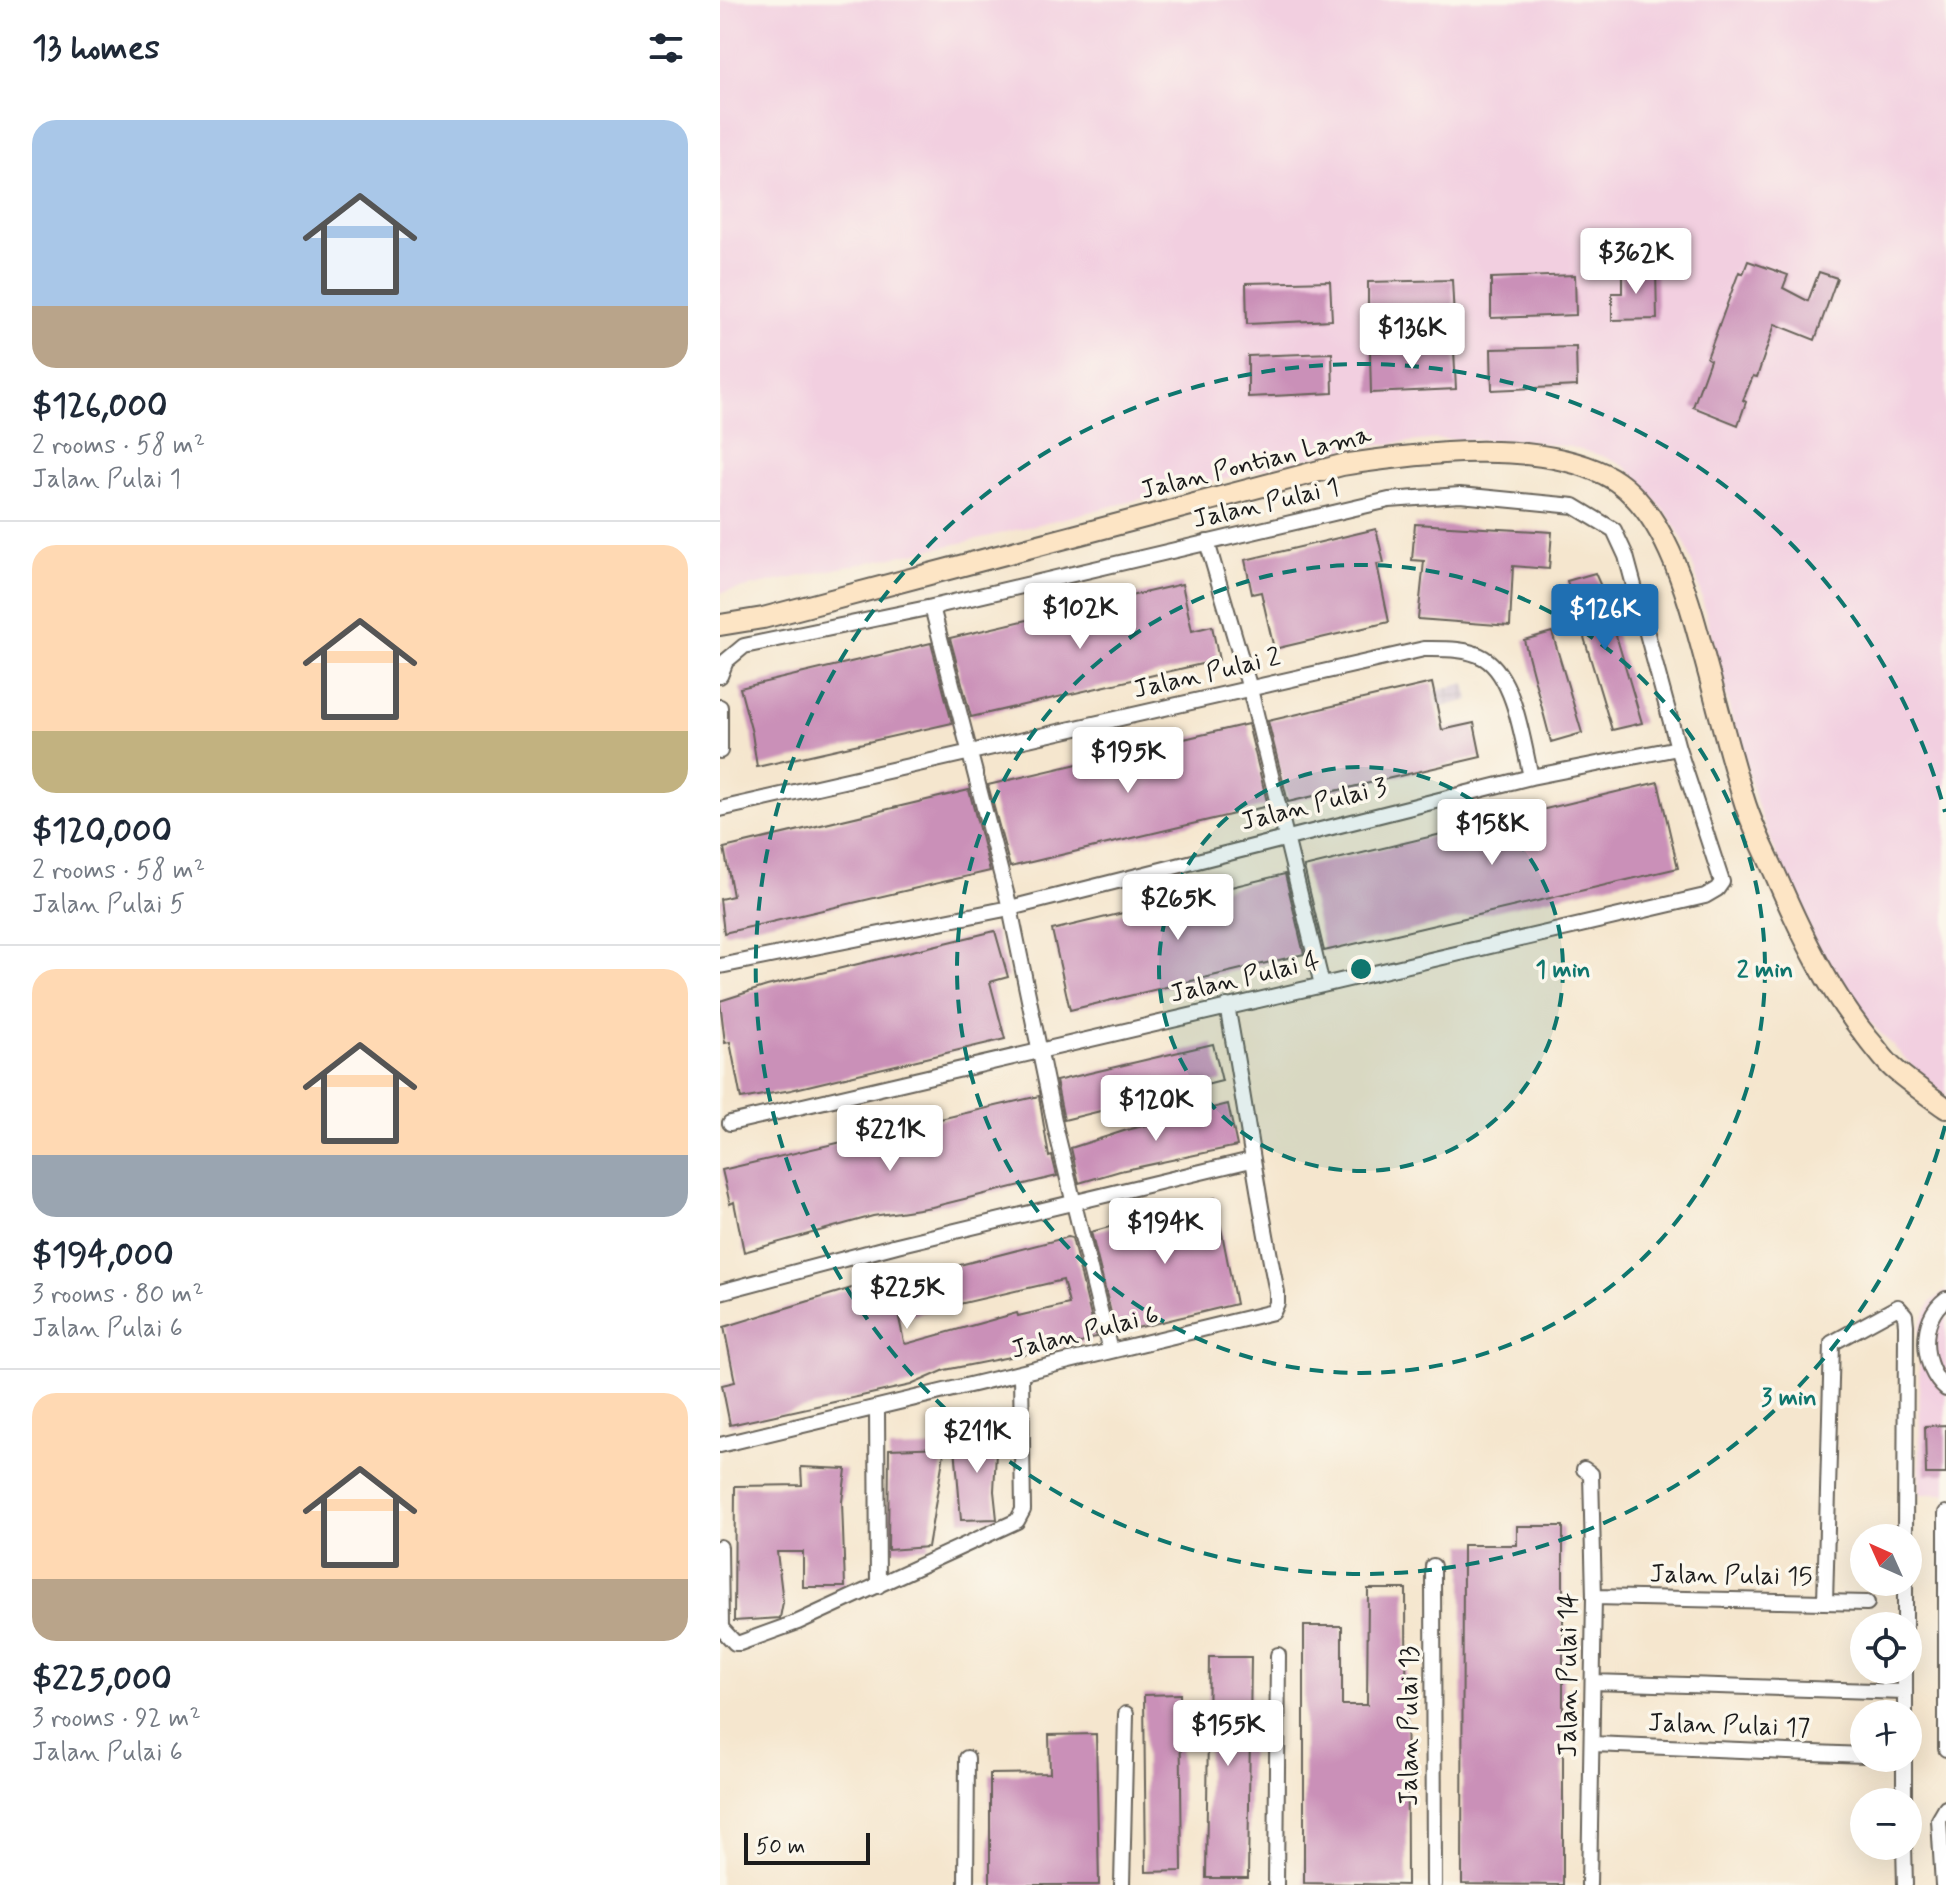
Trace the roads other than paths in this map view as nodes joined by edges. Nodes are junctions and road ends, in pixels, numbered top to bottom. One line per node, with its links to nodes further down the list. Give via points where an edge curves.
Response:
1 (1207, 542): 2 (street, Jalan Pulai 1); 7 (street); 9 (street, Jalan Pulai 1, via 1389,500 1460,495 1574,506 1614,530 1626,556)
2 (932, 607): 6 (street, Jalan Pulai 1, via 744,646 726,661); 11 (street)
3 (763, 618): 4 (street, Jalan Pontian Lama); 5 (street); 20 (street, Jalan Pontian Lama, via 1342,465 1406,455 1522,454 1606,475 1654,522 1672,553 1744,803 1828,983 1891,1066)
4 (720, 625)
5 (720, 639)
6 (720, 676)
7 (1250, 689): 11 (street, Jalan Pulai 2); 12 (street, Jalan Pulai 2, via 1424,649 1485,658 1505,680); 14 (street)
8 (720, 707): 10 (street)
9 (1678, 748): 12 (street, Jalan Pulai 3); 17 (street, Jalan Pulai 4, via 1722,882 1717,889)
10 (720, 751)
11 (970, 753): 13 (street, Jalan Pulai 2); 15 (street)
12 (1531, 777): 14 (street, Jalan Pulai 3)
13 (720, 809)
14 (1286, 836): 15 (street, Jalan Pulai 3); 17 (street)
15 (1010, 908): 16 (street, Jalan Pulai 3); 19 (street)
16 (720, 966)
17 (1322, 985): 18 (street, Jalan Pulai 4)
18 (1227, 1006): 19 (street, Jalan Pulai 4); 22 (street)
19 (1039, 1051): 21 (street, Jalan Pulai 4); 23 (street)
20 (1946, 1108)
21 (730, 1123)
22 (1251, 1160): 23 (street); 26 (street, Jalan Pulai 6, via 1277,1292 1273,1312)
23 (1074, 1203): 24 (street); 26 (street)
24 (720, 1292)
25 (1946, 1299): 28 (street, via 1927,1327 1927,1356)
26 (1110, 1351): 27 (street, Jalan Pulai 6)
27 (1021, 1374): 29 (street, Jalan Pulai 6); 36 (street, via 1022,1515)
28 (1940, 1384)
29 (877, 1409): 30 (street, Jalan Pulai 6); 36 (street)
30 (720, 1445)
31 (1584, 1469): 37 (street, Jalan Pulai 14, via 1591,1474)
32 (1946, 1513): 47 (street)
33 (1905, 1524): 38 (street, via 1905,1315 1898,1307 1832,1343)
34 (720, 1547): 36 (street, via 721,1628 735,1643)
35 (1433, 1566): 55 (street, Jalan Pulai 13)
36 (878, 1586)
37 (1594, 1597): 38 (street, Jalan Pulai 15); 41 (street, Jalan Pulai 14)
38 (1825, 1602): 39 (street, Jalan Pulai 15)
39 (1867, 1603)
40 (1278, 1655): 54 (street)
41 (1593, 1682): 43 (street); 46 (street, Jalan Pulai 14)
42 (1905, 1684): 43 (street)
43 (1905, 1692): 44 (street)
44 (1905, 1700)
45 (1126, 1714): 53 (street)
46 (1593, 1744): 48 (street, Jalan Pulai 17); 56 (street, Jalan Pulai 14)
47 (1946, 1749)
48 (1850, 1754)
49 (967, 1758): 52 (street)
50 (1946, 1808): 58 (street, via 1939,1820)
51 (1904, 1860): 57 (street)
52 (966, 1885)
53 (1122, 1885)
54 (1276, 1885)
55 (1434, 1885)
56 (1589, 1885)
57 (1905, 1885)
58 (1943, 1885)

